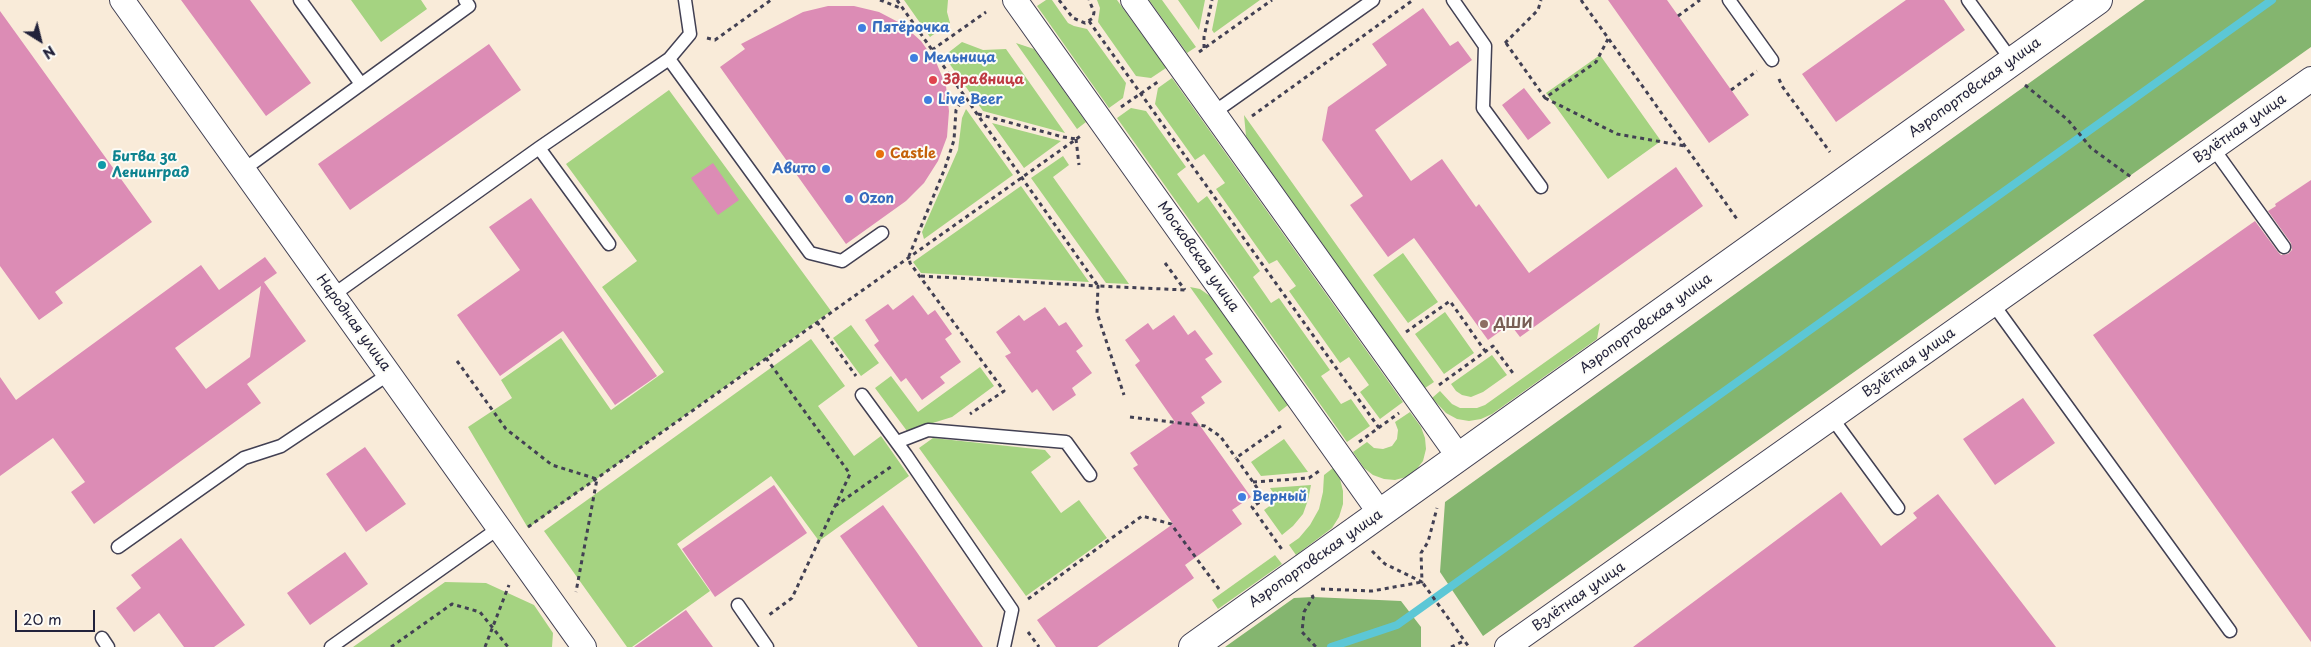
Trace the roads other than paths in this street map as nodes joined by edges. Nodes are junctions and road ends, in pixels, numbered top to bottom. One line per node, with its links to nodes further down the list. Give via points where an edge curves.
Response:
1 (122, 0): 20 (street, Народная улица)
2 (300, 0): 16 (lane)
3 (465, 0): 16 (lane, via 470,6)
4 (685, 0): 12 (lane, via 690,34)
5 (1015, 0): 34 (street, Московская улица)
6 (1133, 0): 17 (street)
7 (1373, 0): 17 (lane)
8 (1453, 0): 21 (lane, via 1485,46 1483,108)
9 (1729, 0): 13 (lane)
10 (1968, 0): 14 (lane)
11 (2098, 0): 14 (street, Аэропортовская улица)
12 (669, 59): 18 (lane); 22 (lane, via 810,253 842,261)
13 (1772, 60)
14 (2015, 70): 31 (street, Аэропортовская улица)
15 (2311, 78): 19 (street, Взлётная улица)
16 (361, 84): 20 (lane)
17 (1213, 113): 31 (street)
18 (539, 148): 23 (lane); 25 (lane)
19 (2214, 148): 24 (lane); 26 (street, Взлётная улица)
20 (243, 170): 25 (street, Народная улица)
21 (1541, 187)
22 (882, 233)
23 (609, 244)
24 (2284, 247)
25 (333, 295): 27 (street, Народная улица)
26 (1993, 304): 29 (street, Взлётная улица); 38 (lane)
27 (389, 374): 35 (street, Народная улица); 36 (lane, via 281,446 244,458)
28 (862, 395): 30 (lane)
29 (1832, 418): 33 (lane); 44 (street, Взлётная улица)
30 (896, 442): 32 (lane, via 928,430 1066,442); 42 (lane, via 1012,610)
31 (1459, 457): 34 (street, Аэропортовская улица)
32 (1090, 475)
33 (1898, 508)
34 (1380, 513): 43 (street, Аэропортовская улица)
35 (499, 528): 39 (lane); 40 (street, Народная улица)
36 (118, 547)
37 (738, 605): 41 (lane)
38 (2230, 631)
39 (331, 647)
40 (584, 647)
41 (767, 647)
42 (1004, 647)
43 (1193, 647)
44 (1507, 647)

